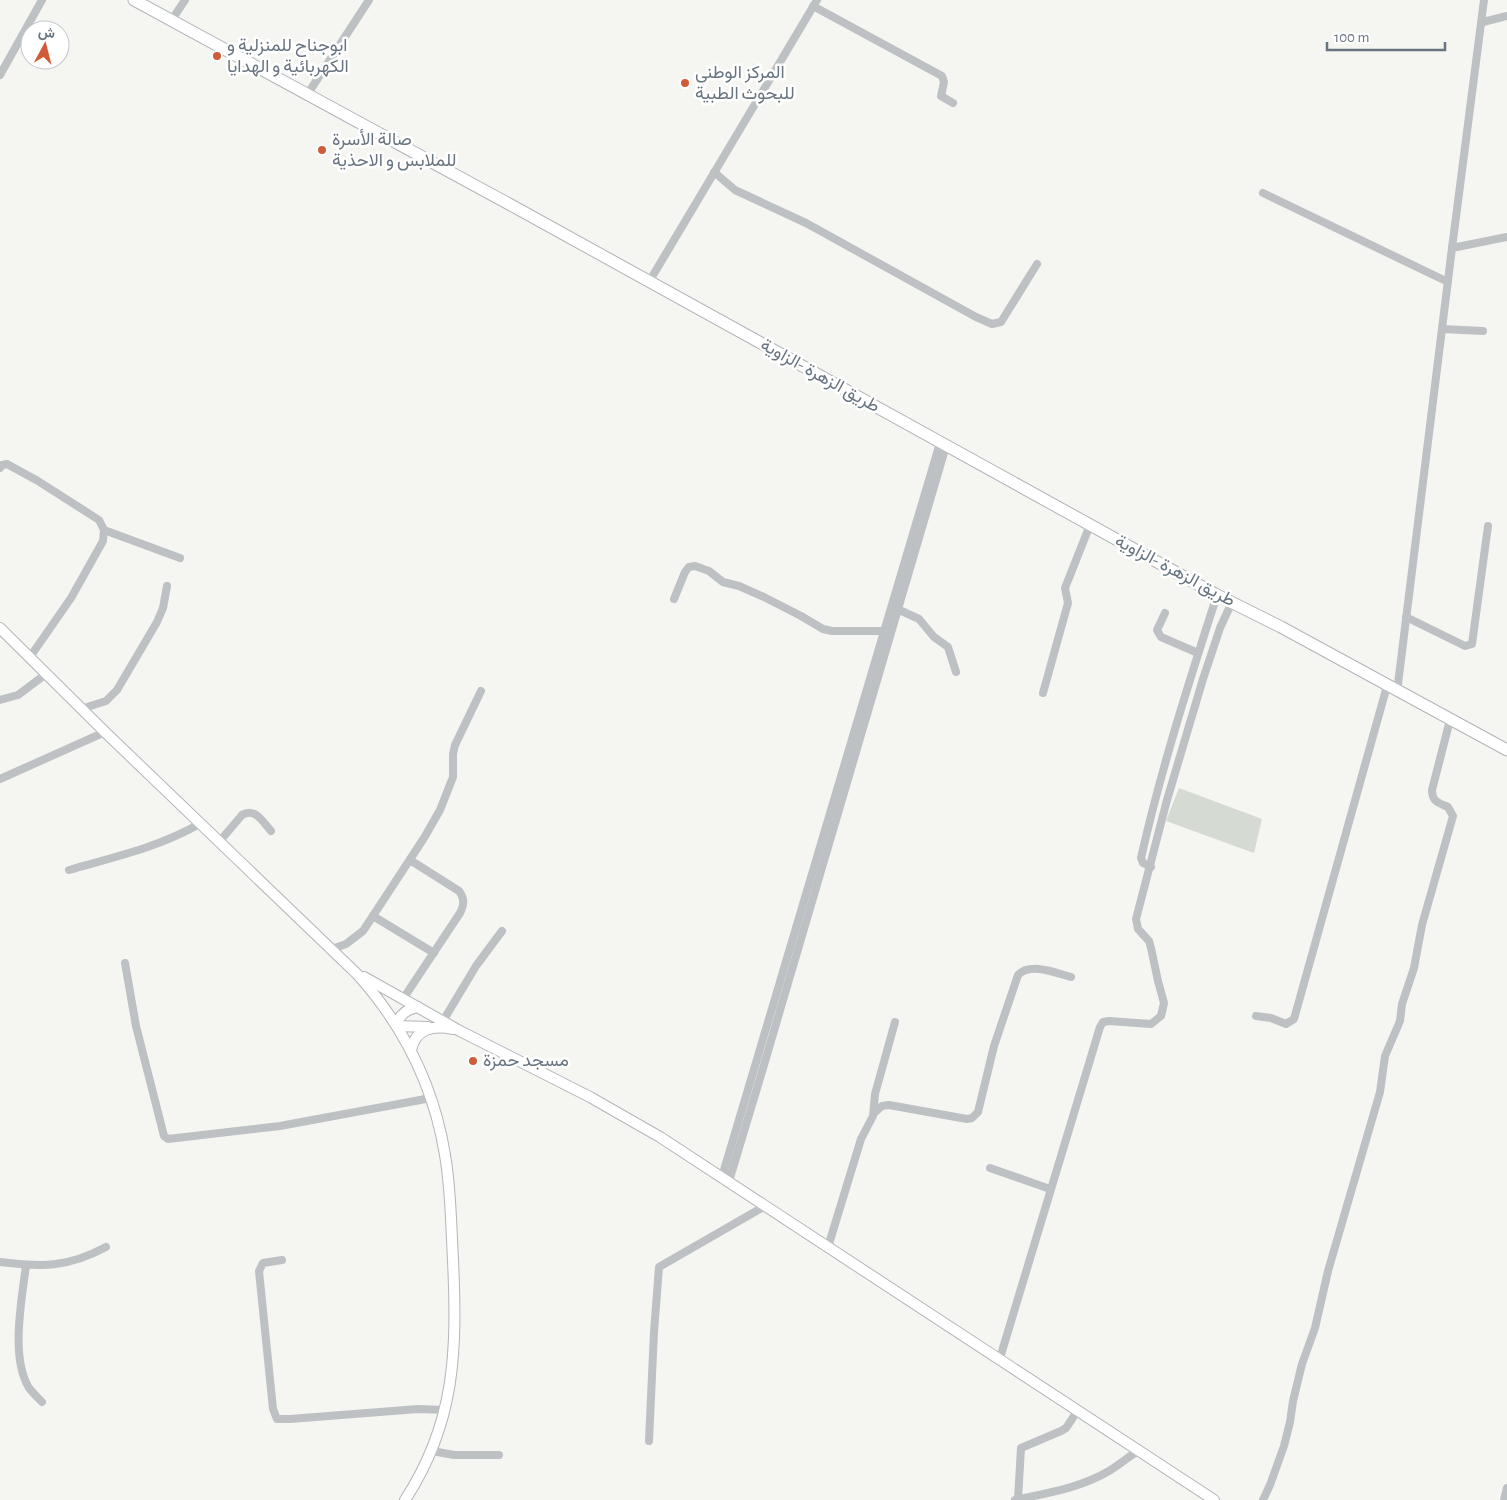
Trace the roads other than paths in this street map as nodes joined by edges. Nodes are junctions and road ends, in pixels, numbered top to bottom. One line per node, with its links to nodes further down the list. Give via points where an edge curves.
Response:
1 (42, 0): 10 (street)
2 (134, 0): 8 (main road, طريق الزهرة -الزاوية)
3 (186, 0): 8 (street)
4 (369, 0): 11 (street)
5 (1484, 0): 9 (street)
6 (815, 3): 12 (street, via 942,76 941,96); 13 (street)
7 (1507, 16): 9 (street)
8 (171, 21): 11 (main road, طريق الزهرة -الزاوية)
9 (1483, 22): 16 (street)
10 (0, 76)
11 (307, 95): 18 (main road, طريق الزهرة -الزاوية)
12 (953, 103)
13 (714, 172): 17 (street, via 735,190 806,223 992,324 1001,322); 18 (street)
14 (1263, 193): 19 (street)
15 (1507, 237): 16 (street)
16 (1452, 248): 19 (street)
17 (1037, 264)
18 (649, 282): 22 (main road, طريق الزهرة -الزاوية)
19 (1448, 282): 20 (street)
20 (1442, 329): 21 (street); 34 (street)
21 (1482, 331)
22 (943, 444): 24 (main road, طريق الزهرة -الزاوية); 32 (street)
23 (0, 468): 26 (street, via 7,464 38,481 99,520)
24 (1090, 525): 29 (main road, طريق الزهرة -الزاوية); 45 (street, via 1065,588 1068,603)
25 (1488, 526): 34 (street, via 1472,644 1465,646)
26 (104, 530): 27 (street); 40 (street, via 104,541)
27 (180, 558)
28 (167, 586): 47 (street, via 157,622 117,690 106,701)
29 (1217, 595): 31 (main road, طريق الزهرة -الزاوية); 37 (street)
30 (674, 599): 35 (street, via 685,572 695,566 709,571 723,582 764,597 822,629)
31 (1232, 602): 38 (street); 43 (main road, طريق الزهرة -الزاوية)
32 (895, 608): 35 (street); 41 (street, via 919,619 934,637 948,647); 77 (street, via 759,1084)
33 (1165, 614): 39 (street, via 1157,630 1160,637)
34 (1406, 617): 43 (street)
35 (885, 631): 77 (street)
36 (2, 632): 40 (main road)
37 (1202, 641): 38 (street); 39 (street)
38 (1214, 644): 56 (street)
39 (1198, 653): 56 (street, via 1141,858)
40 (30, 657): 42 (main road)
41 (956, 672)
42 (46, 674): 46 (street, via 18,695); 47 (main road)
43 (1392, 689): 48 (main road, طريق الزهرة -الزاوية); 67 (street, via 1294,1019 1286,1024)
44 (481, 691): 55 (street, via 455,745 453,777 440,810)
45 (1043, 693)
46 (0, 700)
47 (81, 709): 49 (main road)
48 (1450, 720): 50 (main road, طريق الزهرة -الزاوية); 97 (street, via 1432,797 1448,807 1452,816 1400,1021 1385,1056 1380,1092 1328,1271 1315,1328 1302,1364 1290,1422)
49 (105, 732): 51 (street); 52 (main road)
50 (1507, 750)
51 (0, 779)
52 (201, 823): 54 (main road); 57 (street, via 143,850)
53 (271, 831): 54 (street, via 255,814 247,813)
54 (220, 841): 60 (main road)
55 (410, 860): 58 (street); 61 (street, via 459,891 463,900 462,909)
56 (1150, 867): 78 (street, via 1136,919 1138,929 1151,948 1164,1002 1160,1016 1152,1024 1108,1021 1101,1024)
57 (69, 870)
58 (373, 916): 60 (street, via 358,936); 61 (street)
59 (502, 931): 68 (street, via 476,966)
60 (332, 949): 63 (main road)
61 (434, 953): 65 (street)
62 (125, 963): 74 (street, via 136,1026 164,1136 168,1139 280,1126)
63 (358, 974): 65 (main road); 70 (main road)
64 (1071, 976): 75 (street, via 1030,968 1018,975 994,1046 978,1112 972,1118 889,1105)
65 (403, 999): 66 (main road)
66 (418, 1007): 68 (main road); 70 (main road, via 402,1014)
67 (1256, 1016)
68 (443, 1021): 72 (main road)
69 (895, 1022): 75 (street, via 875,1094)
70 (397, 1025): 71 (main road); 73 (main road)
71 (430, 1028): 72 (main road); 73 (main road, via 417,1036)
72 (460, 1031): 77 (main road, via 597,1101)
73 (411, 1050): 74 (main road)
74 (431, 1098): 87 (main road, via 447,1168 454,1274 455,1335)
75 (874, 1112): 81 (street, via 861,1139)
76 (990, 1168): 78 (street)
77 (725, 1179): 79 (main road)
78 (1050, 1188): 85 (street)
79 (765, 1206): 81 (main road); 89 (street, via 659,1267)
80 (106, 1247): 84 (street, via 86,1258 60,1264)
81 (828, 1247): 85 (main road)
82 (282, 1260): 87 (street, via 263,1263 259,1271 277,1418)
83 (0, 1262): 84 (street)
84 (26, 1265): 86 (street, via 19,1345 26,1382)
85 (1000, 1358): 88 (main road)
86 (42, 1402)
87 (445, 1410): 90 (main road)
88 (1078, 1410): 91 (main road); 95 (street, via 1066,1428 1021,1448)
89 (649, 1441)
90 (432, 1451): 92 (street, via 454,1455); 94 (main road)
91 (1138, 1451): 95 (street, via 1108,1471 1079,1484); 96 (main road)
92 (499, 1455)
93 (1507, 1488): 98 (street)
94 (405, 1500)
95 (1017, 1500)
96 (1214, 1500)
97 (1263, 1500)
98 (1504, 1500)

